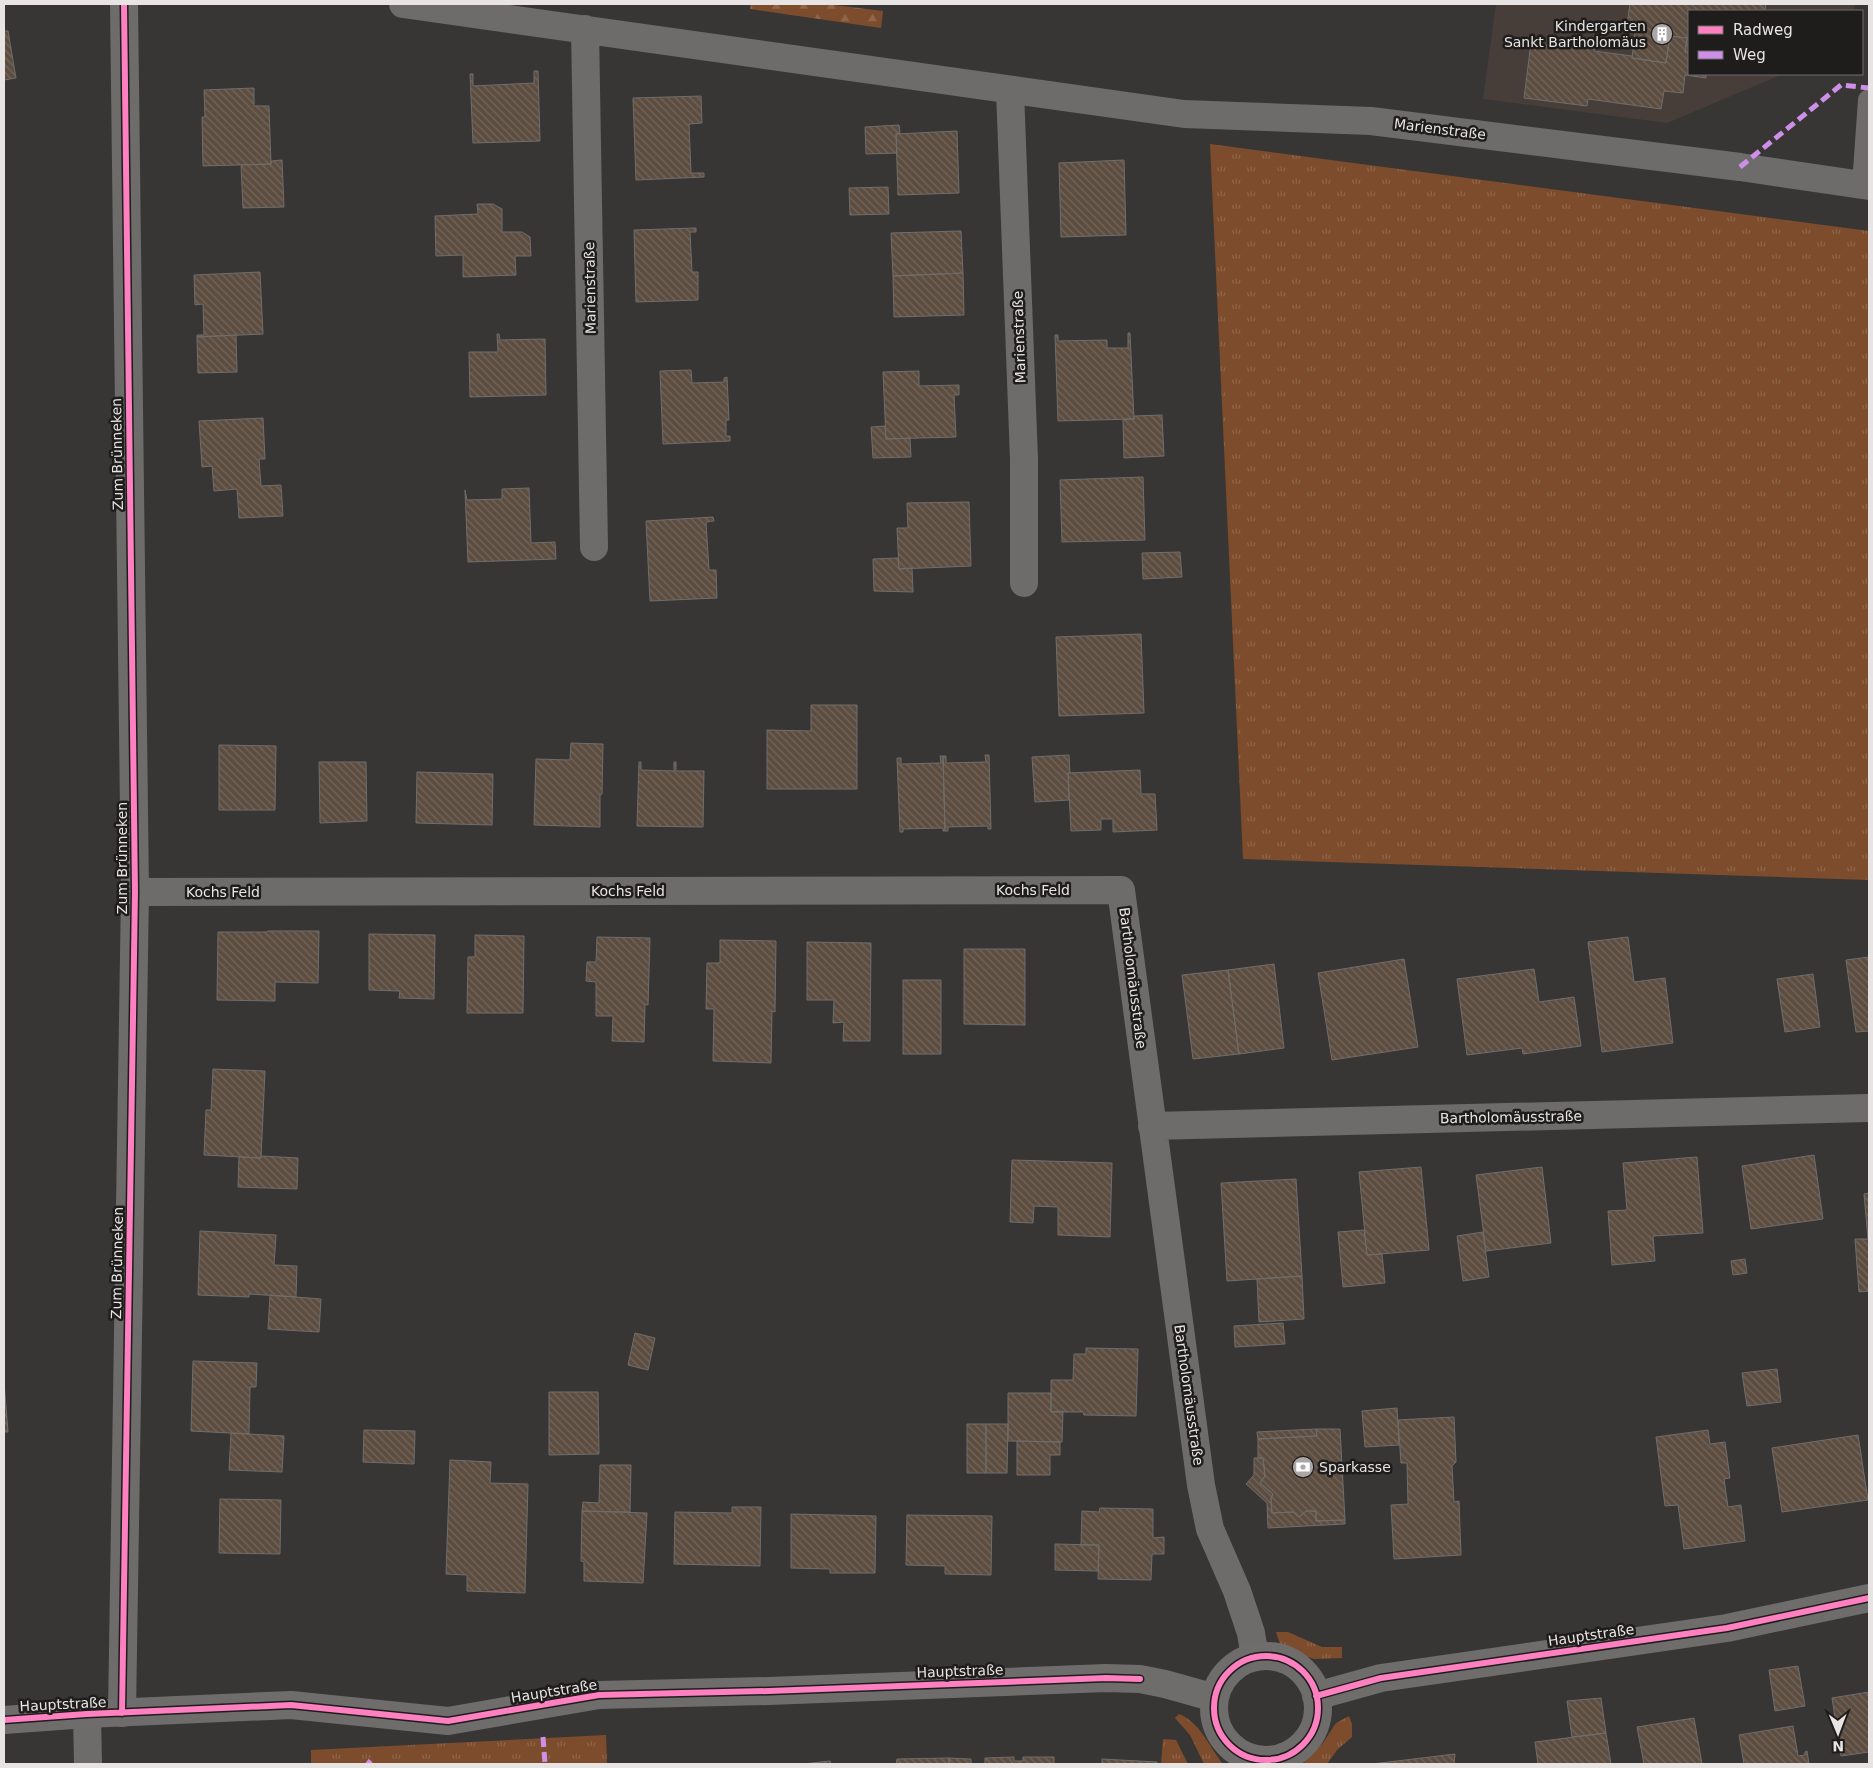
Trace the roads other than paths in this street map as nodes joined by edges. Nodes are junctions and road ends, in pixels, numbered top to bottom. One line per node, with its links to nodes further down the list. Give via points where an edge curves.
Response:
1 (124, 4): 10 (street, Zum Brünneken)
2 (403, 4): 3 (street, Marienstraße)
3 (584, 29): 4 (street, Marienstraße); 7 (street, Marienstraße)
4 (1010, 90): 6 (street, Marienstraße, via 1184,114 1371,120); 8 (street, Marienstraße, via 1024,459)
5 (1869, 100): 6 (lane)
6 (1866, 186)
7 (594, 547)
8 (1024, 583)
9 (1121, 890): 10 (street, Kochs Feld); 12 (street, Bartholomäusstraße)
10 (135, 892): 17 (street, Zum Brünneken)
11 (1869, 1108): 12 (street, Bartholomäusstraße)
12 (1152, 1126): 14 (street, Bartholomäusstraße, via 1201,1485 1210,1528 1237,1591)
13 (1869, 1598): 15 (main road, Hauptstraße, via 1727,1628 1381,1678)
14 (1255, 1657): 15 (main road, via 1275,1657 1294,1664 1308,1678); 16 (main road, via 1241,1662 1229,1672)
15 (1316, 1696): 20 (main road, via 1318,1712 1306,1741 1295,1752)
16 (1214, 1698): 17 (main road, Hauptstraße, via 1140,1679 1106,1678 599,1695 448,1721 291,1705); 20 (main road, via 1214,1713 1225,1741 1236,1751)
17 (122, 1713): 18 (main road, Hauptstraße)
18 (88, 1714): 19 (main road, Hauptstraße); 21 (street)
19 (4, 1720)
20 (1264, 1762)
21 (88, 1764)

